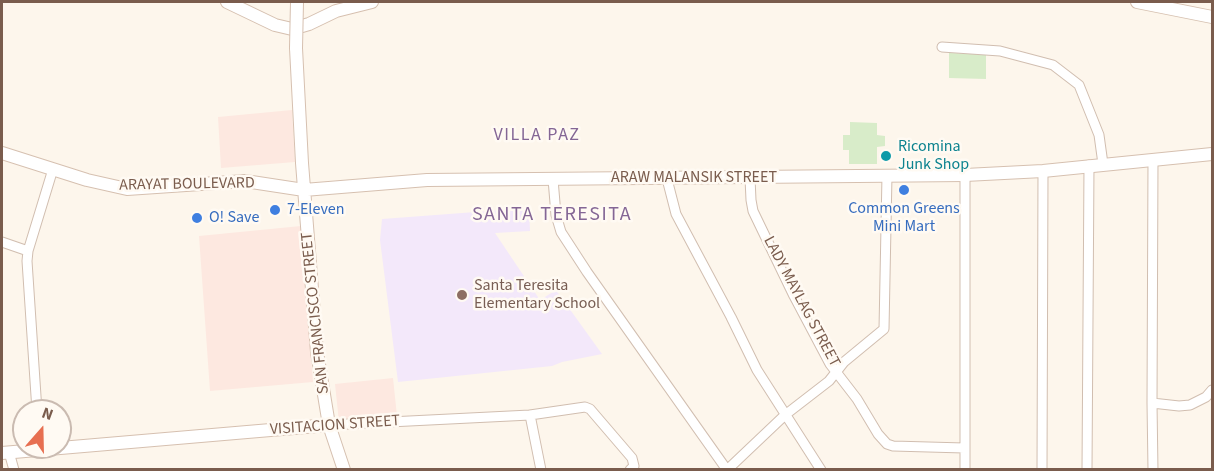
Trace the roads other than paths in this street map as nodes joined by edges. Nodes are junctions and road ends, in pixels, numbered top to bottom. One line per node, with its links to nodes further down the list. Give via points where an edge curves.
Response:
1 (227, 2): 3 (main road, via 275,26 292,29)
2 (297, 2): 19 (main road, SAN FRANCISCO STREET, bridge)
3 (372, 2)
4 (1137, 2): 5 (main road)
5 (1212, 17)
6 (942, 47): 10 (street, via 1000,51 1053,65 1079,85 1099,135)
7 (2, 153): 12 (main road, ARAYAT BOULEVARD)
8 (1212, 154): 9 (main road, ARAW MALANSIK STREET)
9 (1153, 160): 10 (main road, ARAW MALANSIK STREET); 25 (street)
10 (1103, 164): 11 (main road, ARAW MALANSIK STREET)
11 (1086, 165): 13 (main road, ARAW MALANSIK STREET); 40 (street)
12 (53, 169): 19 (main road, ARAYAT BOULEVARD, via 127,189 245,181); 21 (street)
13 (1044, 171): 15 (main road, ARAW MALANSIK STREET); 39 (street)
14 (887, 175): 15 (main road, ARAW MALANSIK STREET); 16 (main road, ARAW MALANSIK STREET); 22 (street, via 884,329)
15 (965, 175): 30 (street)
16 (750, 178): 18 (main road, ARAW MALANSIK STREET); 22 (street, LADY MAYLAG STREET, via 753,211 830,364)
17 (553, 179): 18 (main road, ARAW MALANSIK STREET); 19 (main road, ARAW MALANSIK STREET, via 427,180); 36 (street, via 561,232)
18 (667, 179): 26 (street, via 676,214)
19 (304, 190): 28 (main road, SAN FRANCISCO STREET, via 317,352)
20 (2, 243): 21 (street)
21 (28, 251): 24 (street)
22 (837, 370): 26 (street, via 829,381); 30 (street, LADY MAYLAG STREET, via 887,444)
23 (1212, 390): 25 (street, via 1190,405)
24 (36, 399)
25 (1152, 403): 41 (street)
26 (785, 415): 36 (street); 37 (street)
27 (530, 416): 28 (street, VISITACION STREET); 34 (street); 35 (street, VISITACION STREET, via 590,409 632,458 634,466)
28 (329, 425): 29 (main road, VISITACION STREET); 33 (main road, SAN FRANCISCO STREET)
29 (72, 446)
30 (964, 448): 38 (street)
31 (5, 453): 32 (street)
32 (14, 470)
33 (344, 470)
34 (542, 470)
35 (630, 470)
36 (727, 470)
37 (821, 470)
38 (964, 470)
39 (1042, 470)
40 (1087, 470)
41 (1154, 470)

